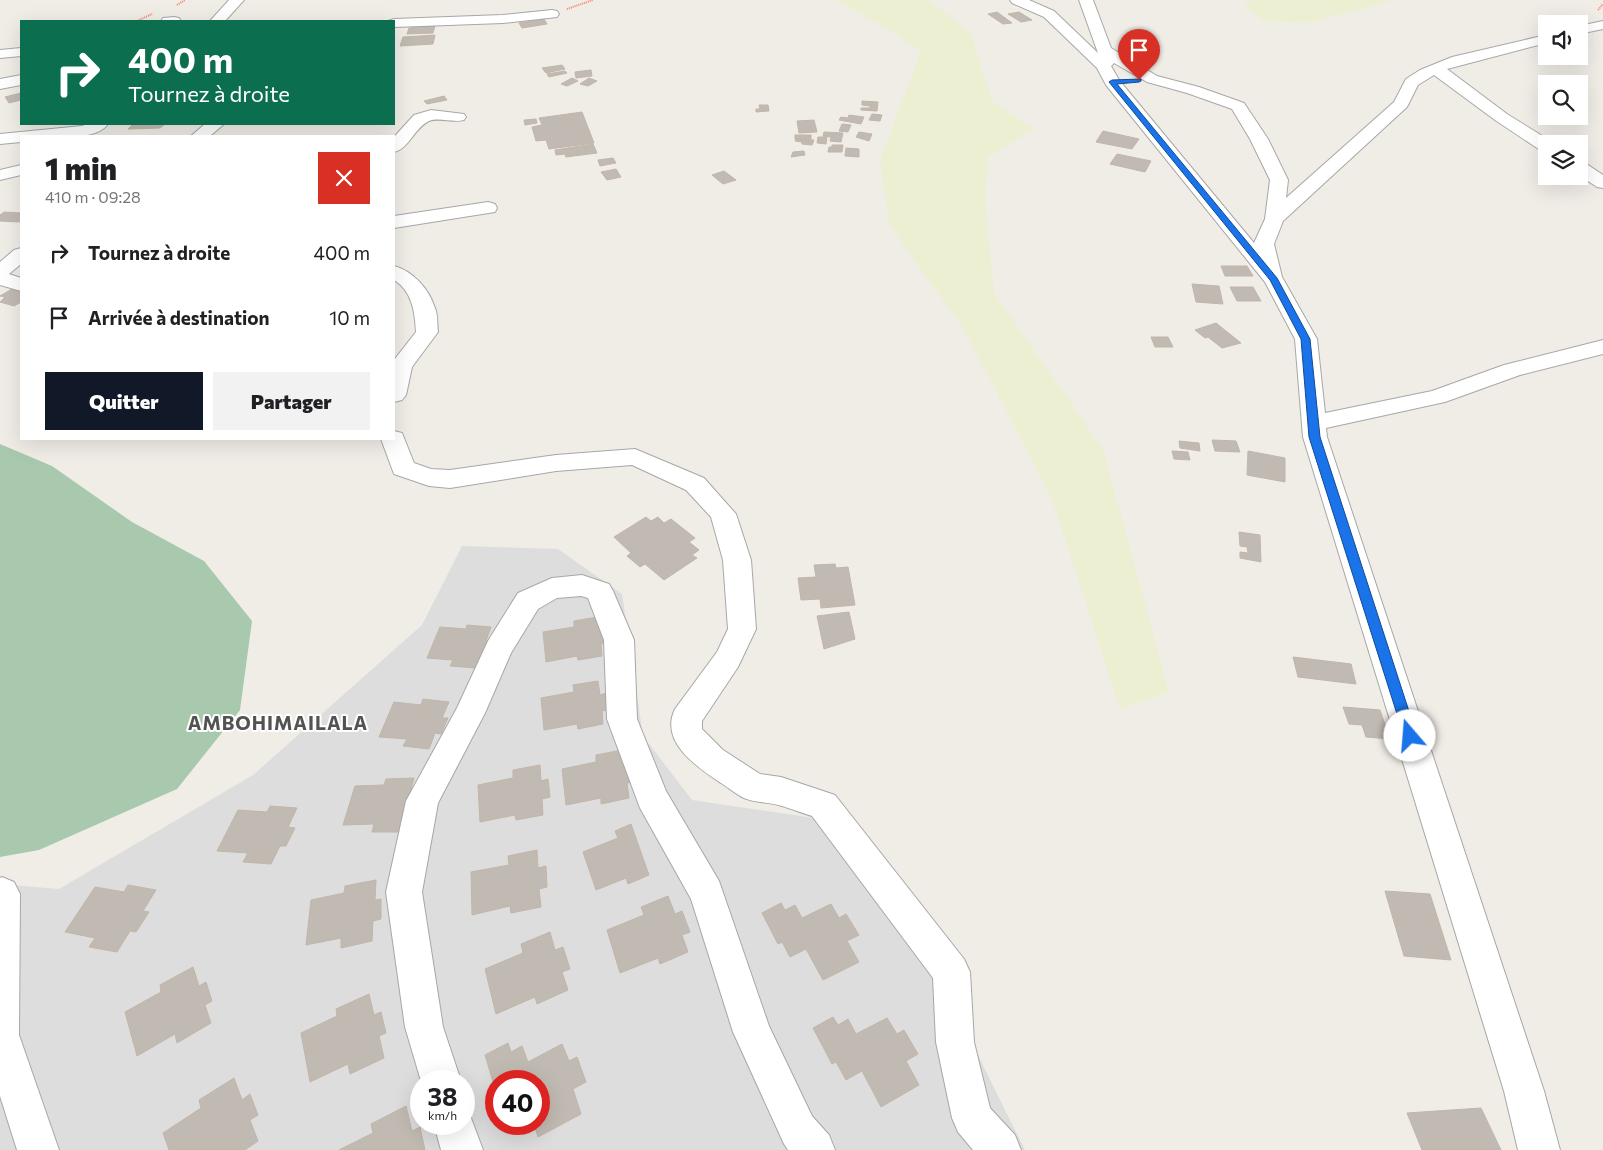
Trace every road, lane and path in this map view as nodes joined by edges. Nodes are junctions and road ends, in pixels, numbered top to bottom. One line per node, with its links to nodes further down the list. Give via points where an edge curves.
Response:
1 (237, 0): 6 (street)
2 (593, 0): 5 (path)
3 (1017, 0): 13 (street, via 1049,14)
4 (1086, 0): 13 (street)
5 (552, 14): 7 (street)
6 (219, 20)
7 (395, 23)
8 (1603, 25): 9 (street)
9 (1588, 28)
10 (1538, 41): 14 (street)
11 (20, 52): 12 (street)
12 (0, 54)
13 (1107, 66): 15 (street); 15 (street); 40 (street)
14 (1435, 68): 27 (street); 34 (street, via 1412,82 1401,104)
15 (1152, 79): 34 (street, via 1238,106 1279,180)
16 (20, 80): 17 (street)
17 (0, 84)
18 (458, 117): 28 (street, via 431,115 420,119)
19 (98, 125): 22 (street, via 86,131)
20 (110, 125): 23 (street)
21 (215, 125): 24 (street)
22 (43, 135)
23 (101, 135)
24 (200, 135)
25 (20, 137): 26 (street)
26 (0, 139)
27 (1538, 141)
28 (395, 147)
29 (20, 170): 31 (street)
30 (1588, 173): 32 (street)
31 (0, 175)
32 (1603, 183)
33 (488, 208): 35 (street)
34 (1274, 219): 40 (street, via 1264,244)
35 (395, 222)
36 (20, 255): 37 (street)
37 (0, 272)
38 (395, 273): 43 (street, via 409,282 425,308 426,332 401,366)
39 (0, 278): 41 (street)
40 (1274, 280): 44 (street, via 1306,339)
41 (20, 284)
42 (1603, 347): 44 (street, via 1512,370 1437,398)
43 (395, 391)
44 (1313, 423): 53 (street, via 1314,437 1524,1091)
45 (393, 440): 52 (street, via 403,468 443,478 556,463 635,457 696,484 723,514 737,560 742,629 728,659 686,718 686,729 691,740 712,760 754,787 781,790 823,805 951,972 955,1042 972,1118)
46 (2, 894): 49 (street, via 0,1035)
47 (438, 1070): 51 (street, via 424,1027 404,892 422,801 470,713 498,649 528,601 552,588 582,585 599,592 619,640 622,719 652,798 706,893 752,1032 798,1130)
48 (457, 1135): 50 (street)
49 (38, 1150)
50 (462, 1150)
51 (814, 1150)
52 (1000, 1150)
53 (1539, 1150)

